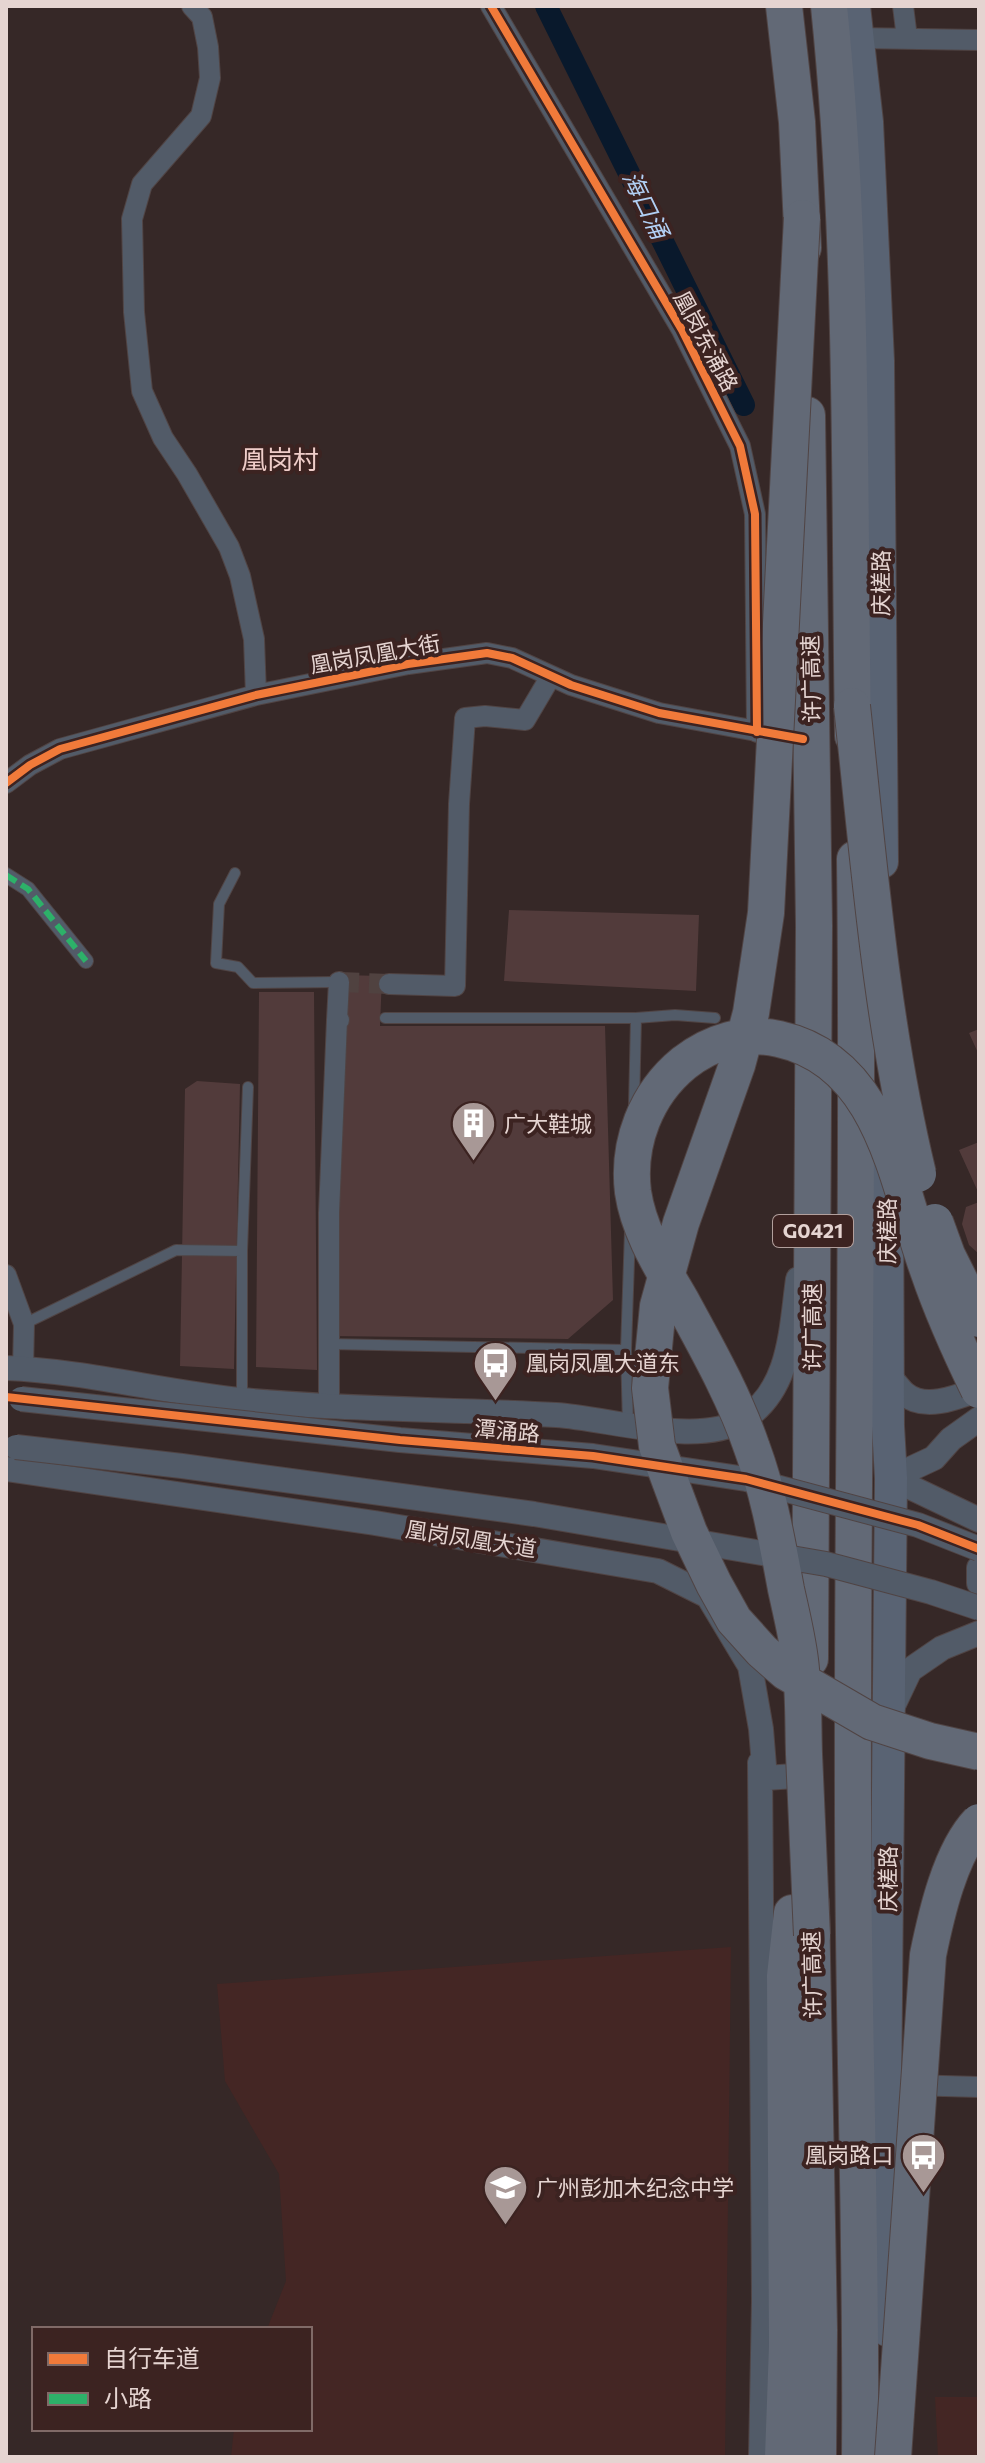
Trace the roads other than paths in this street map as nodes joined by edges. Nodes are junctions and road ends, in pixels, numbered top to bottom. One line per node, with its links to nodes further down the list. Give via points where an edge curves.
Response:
1 (192, 6): 13 (street, via 202,17 210,78 201,116 142,184 132,219 134,312 142,391 240,576 254,639)
2 (491, 6): 15 (street, 凰岗东涌路, via 682,330 740,446 755,514)
3 (771, 6): 16 (main road, via 788,193)
4 (784, 6): 11 (highway, 许广高速 / G0421)
5 (829, 6): 14 (highway, 许广高速 / G0421, via 840,109 847,285)
6 (854, 6): 8 (main road, 庆槎路)
7 (903, 6): 9 (street)
8 (858, 38): 9 (street); 35 (main road, 庆槎路, via 872,197 878,361)
9 (907, 38): 10 (street)
10 (979, 40)
11 (802, 218): 55 (highway, bridge, via 766,913 751,1013 737,1065 658,1306 651,1413 657,1446 689,1532 734,1620 762,1651 786,1672 872,1722); 59 (highway, 许广高速 / G0421, bridge, via 814,926)
12 (551, 676): 13 (street, 凰岗凤凰大街, via 487,653); 15 (street, 凰岗凤凰大街, via 659,713); 22 (street, via 525,720 465,718 455,986)
13 (256, 695): 17 (street, 凰岗凤凰大街, via 60,749)
14 (852, 706): 30 (highway, bridge, via 902,1106 947,1255); 66 (highway, 许广高速 / G0421, bridge, via 853,1807)
15 (757, 732): 16 (street, 凰岗凤凰大街)
16 (803, 739): 28 (main road)
17 (6, 783)
18 (235, 873): 21 (lane, via 219,904 216,963 238,967 253,983)
19 (6, 875): 20 (street, via 28,889)
20 (86, 961)
21 (339, 982): 32 (street, via 329,1213)
22 (389, 984)
23 (385, 1018): 24 (lane)
24 (636, 1018): 25 (lane); 33 (lane)
25 (715, 1018)
26 (248, 1087): 27 (lane)
27 (242, 1251): 31 (lane, via 176,1250); 38 (lane)
28 (801, 1261): 41 (street, via 788,1354 764,1400 741,1421 705,1431); 48 (main road)
29 (6, 1275): 31 (street)
30 (979, 1319)
31 (24, 1324): 34 (street)
32 (330, 1344): 33 (lane); 39 (street)
33 (626, 1350): 41 (lane)
34 (15, 1368): 38 (street)
35 (888, 1375): 36 (street, via 907,1397 924,1402); 43 (main road, 庆槎路)
36 (979, 1389): 59 (highway, bridge, via 928,1272 875,1115 850,1080 823,1056 792,1042 750,1036 700,1051 663,1082 638,1130 633,1192 655,1255 752,1445 770,1504 800,1661)
37 (14, 1398): 45 (street, 潭涌路, bridge, via 593,1456 746,1479 918,1525)
38 (242, 1400): 39 (street)
39 (329, 1404): 41 (street, via 559,1415)
40 (979, 1419): 43 (street, via 934,1458)
41 (628, 1425)
42 (9, 1454): 51 (street, bridge, via 182,1466 534,1514 826,1564); 54 (street, 凰岗凤凰大道, via 658,1571 708,1596 750,1666)
43 (891, 1478): 44 (street); 47 (main road, 庆槎路)
44 (979, 1520)
45 (979, 1549)
46 (979, 1568): 49 (street)
47 (890, 1573): 50 (street); 53 (main road, 庆槎路)
48 (795, 1580): 54 (street); 56 (main road)
49 (979, 1583)
50 (979, 1595)
51 (979, 1608)
52 (979, 1633): 53 (street, via 942,1648 910,1670)
53 (889, 1714): 60 (main road, 庆槎路)
54 (759, 1718): 56 (street, 凰岗凤凰大道, via 765,1778); 62 (street, via 764,2035)
55 (979, 1752)
56 (795, 1776): 58 (main road)
57 (979, 1822): 67 (highway, bridge, via 939,1901 928,1955)
58 (797, 1884): 63 (highway, via 785,1976); 64 (main road)
59 (812, 1935): 65 (highway, 许广高速 / G0421)
60 (885, 2085): 61 (street); 67 (main road, 庆槎路)
61 (979, 2087)
62 (761, 2457)
63 (783, 2457)
64 (801, 2457)
65 (818, 2457)
66 (860, 2457)
67 (890, 2457)

